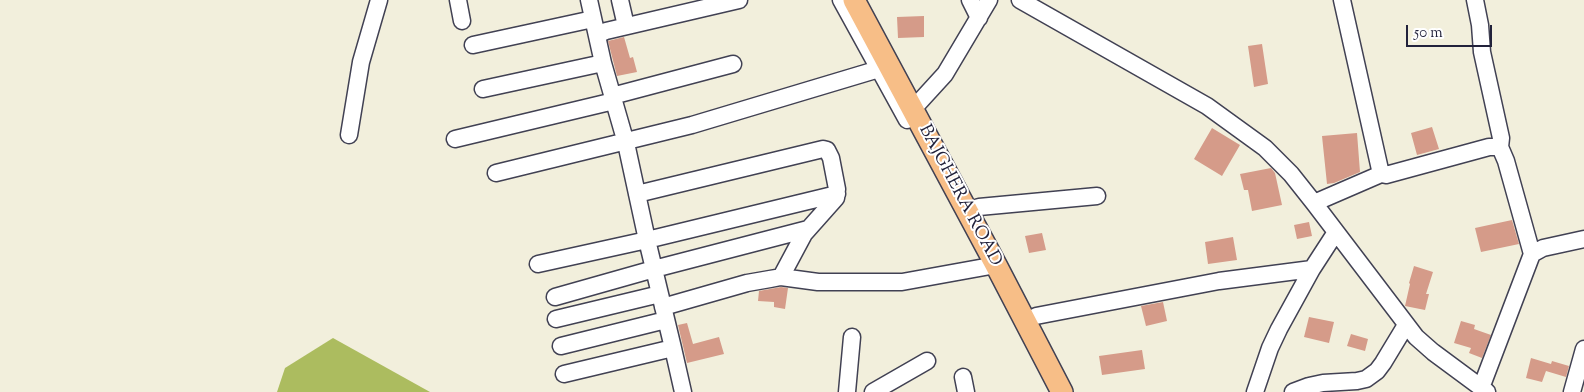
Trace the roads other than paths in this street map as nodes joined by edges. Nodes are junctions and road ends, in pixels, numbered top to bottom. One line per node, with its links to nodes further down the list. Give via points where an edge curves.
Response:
1 (379, 0): 26 (street, via 361,62)
2 (589, 0): 15 (street)
3 (620, 0): 17 (street)
4 (739, 0): 17 (street)
5 (841, 0): 22 (street)
6 (854, 0): 22 (main road, BAJGHERA ROAD)
7 (868, 0): 25 (main road, BAJGHERA ROAD)
8 (970, 0): 14 (street)
9 (989, 0): 14 (street)
10 (1020, 0): 35 (street, via 1207,106 1265,148)
11 (1342, 0): 31 (street)
12 (1475, 0): 29 (street)
13 (463, 1): 16 (street)
14 (979, 18): 25 (street, via 945,74)
15 (593, 19): 18 (street); 19 (street)
16 (462, 21)
17 (626, 26): 18 (street)
18 (597, 35): 20 (street)
19 (474, 45)
20 (603, 63): 23 (street); 24 (street)
21 (733, 64): 24 (street)
22 (884, 68): 25 (main road, BAJGHERA ROAD); 28 (street); 43 (street)
23 (483, 89)
24 (613, 99): 27 (street); 28 (street)
25 (917, 104): 36 (main road, BAJGHERA ROAD); 43 (main road, BAJGHERA ROAD)
26 (350, 135)
27 (455, 140)
28 (626, 143): 30 (street); 32 (street)
29 (1500, 147): 31 (street); 41 (street)
30 (496, 173)
31 (1381, 174): 35 (street)
32 (638, 194): 33 (street, via 822,149 829,153); 40 (street)
33 (837, 194): 37 (street); 40 (street)
34 (1097, 196): 36 (street)
35 (1314, 203): 38 (street)
36 (979, 207): 49 (main road, BAJGHERA ROAD)
37 (808, 229): 44 (street); 46 (street)
38 (1336, 232): 45 (street); 51 (street)
39 (1584, 239): 41 (street, via 1543,248)
40 (646, 240): 42 (street); 44 (street)
41 (1532, 254): 59 (street)
42 (538, 264)
43 (992, 266): 46 (street, via 902,282 818,282); 63 (main road, BAJGHERA ROAD)
44 (654, 269): 47 (street); 48 (street)
45 (1312, 269): 49 (street, via 1219,281); 65 (street, via 1270,348)
46 (781, 278): 48 (street, via 747,283)
47 (555, 297)
48 (663, 307): 50 (street); 53 (street); 54 (street)
49 (1036, 316): 64 (main road, BAJGHERA ROAD)
50 (556, 319)
51 (1406, 325): 58 (street, via 1377,371); 59 (street, via 1432,352)
52 (852, 337): 61 (street)
53 (561, 346)
54 (673, 348): 57 (street); 60 (street)
55 (1584, 349): 67 (street)
56 (927, 361): 62 (street)
57 (564, 374)
58 (1357, 387): 66 (street, via 1330,382)
59 (1484, 390)
60 (683, 392)
61 (847, 392)
62 (873, 392)
63 (1062, 392)
64 (1075, 392)
65 (1255, 392)
66 (1292, 392)
67 (1572, 392)

